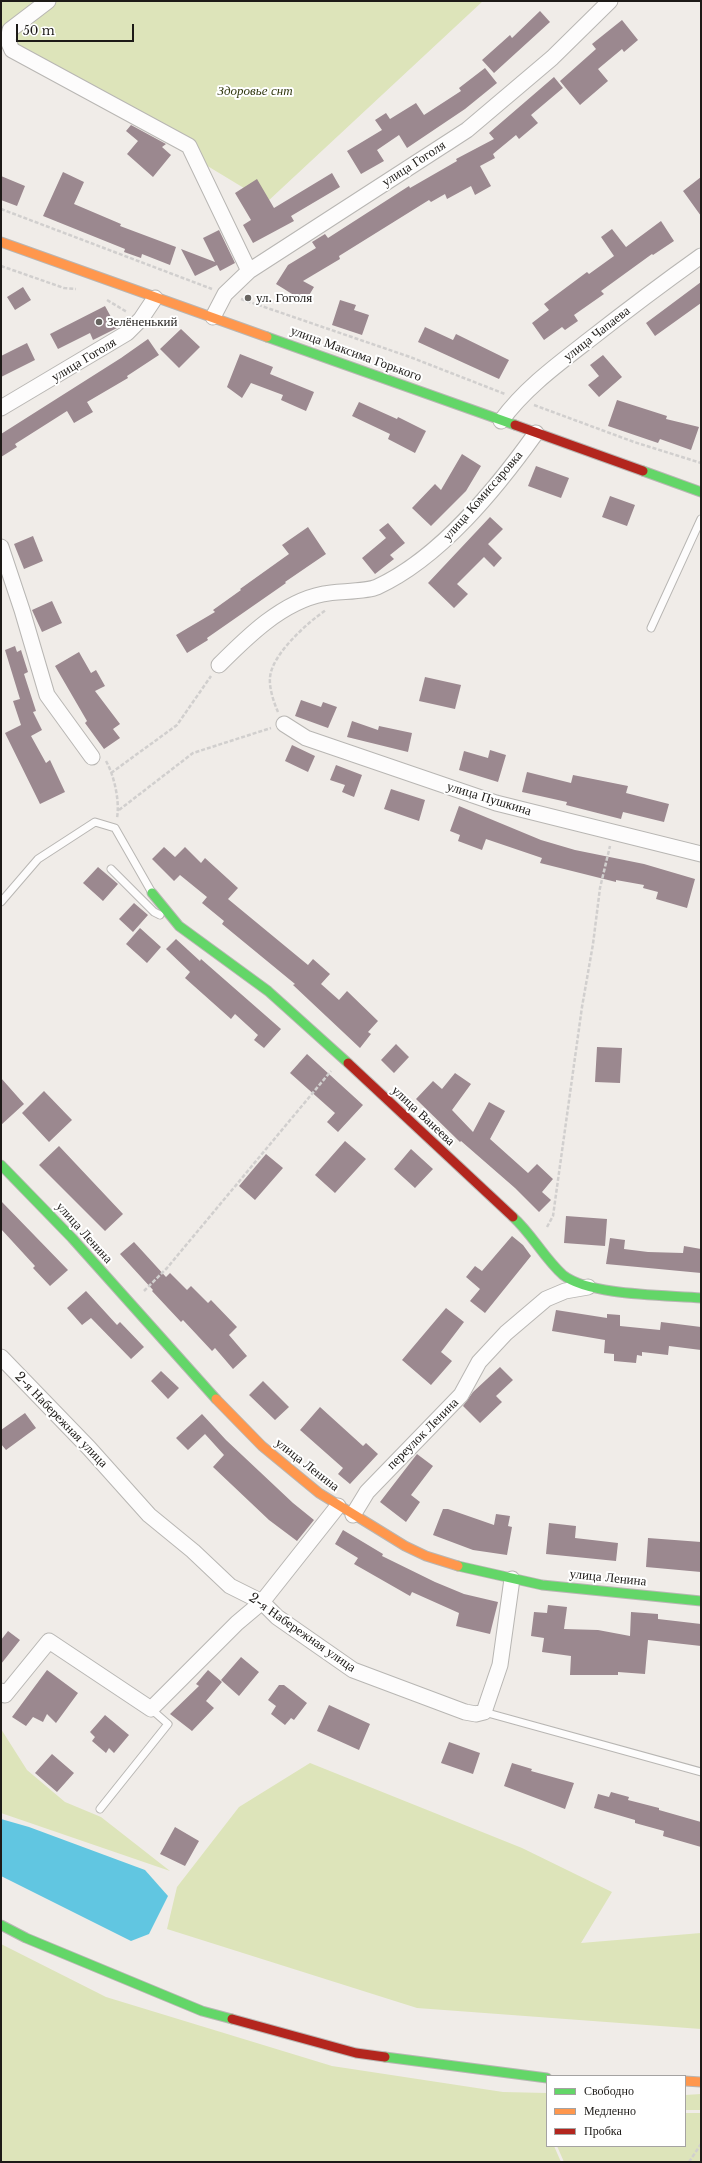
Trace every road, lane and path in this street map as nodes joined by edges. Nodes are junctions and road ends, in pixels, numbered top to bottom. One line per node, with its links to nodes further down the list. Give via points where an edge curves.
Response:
1 (48, 1): 7 (street, via 10,30 8,41 12,50 189,146)
2 (610, 1): 7 (street, улица Гоголя, via 552,58 467,130)
3 (1, 209): 9 (path)
4 (1, 242): 11 (street, улица Максима Горького)
5 (701, 256): 14 (street, улица Чапаева, via 557,365)
6 (1, 266): 8 (path, via 64,288)
7 (250, 271): 9 (street, улица Гоголя)
8 (83, 290)
9 (225, 294): 12 (street, улица Гоголя); 14 (path, via 410,357)
10 (102, 298): 13 (path)
11 (155, 298): 12 (street, улица Максима Горького); 13 (street, улица Гоголя)
12 (213, 317): 16 (street, улица Максима Горького)
13 (141, 319): 15 (street, улица Гоголя, via 127,333)
14 (519, 399): 16 (street, улица Чапаева); 18 (path, via 634,442)
15 (1, 408)
16 (502, 421): 17 (street, улица Максима Горького)
17 (536, 433): 19 (street, улица Максима Горького); 24 (street, улица Комиссаровка, via 478,506 441,544 391,580 374,589 320,594 286,610 248,636)
18 (701, 463)
19 (701, 492)
20 (701, 519): 23 (lane)
21 (1, 547): 26 (street, via 47,695)
22 (331, 607): 25 (path, via 311,620 280,653 270,678 276,706)
23 (651, 628)
24 (219, 665): 25 (path, via 177,725 111,773 119,810 193,753)
25 (284, 724): 27 (street, улица Пушкина, via 306,738 496,803)
26 (92, 757)
27 (613, 832): 28 (street, улица Пушкина); 35 (path, via 600,888 553,1216)
28 (701, 854)
29 (111, 869): 32 (lane, via 154,912)
30 (152, 893): 31 (lane, via 115,828 95,822 38,859); 32 (street, улица Ванеева)
31 (1, 902)
32 (180, 926): 33 (street, улица Ванеева, via 268,991)
33 (342, 1058): 35 (street, улица Ванеева); 40 (path, via 166,1268)
34 (1, 1165): 40 (street, улица Ленина, via 54,1218)
35 (539, 1244): 36 (street, улица Ванеева)
36 (552, 1263): 37 (street, улица Ванеева, via 568,1277); 39 (street, via 557,1277 553,1290)
37 (588, 1287): 38 (street, улица Ванеева); 39 (street, переулок Ленина, via 565,1291)
38 (701, 1298)
39 (546, 1299): 43 (street, переулок Ленина, via 506,1333 479,1362 461,1395 367,1492)
40 (131, 1304): 42 (street, улица Ленина, via 218,1402 265,1449 314,1490)
41 (1, 1357): 46 (street, 2-я Набережная улица, via 89,1448 149,1516 194,1551 230,1586)
42 (338, 1506): 43 (street, улица Ленина); 46 (street)
43 (353, 1515): 44 (street, улица Ленина, via 424,1555 448,1564)
44 (512, 1580): 45 (street, улица Ленина, via 582,1590); 49 (street, via 500,1664)
45 (701, 1601)
46 (262, 1602): 48 (street, via 237,1623); 49 (street, 2-я Набережная улица, via 277,1617 353,1670 465,1712)
47 (1, 1691): 48 (street, via 5,1695 49,1641)
48 (151, 1709): 51 (lane, via 168,1724)
49 (484, 1712): 50 (lane)
50 (701, 1772)
51 (100, 1809)
52 (1, 1925): 53 (street, via 26,1938 202,2011 356,2052)
53 (546, 2078)
54 (686, 2081): 55 (street)
55 (701, 2082)
56 (701, 2144): 57 (path)
57 (689, 2162)

